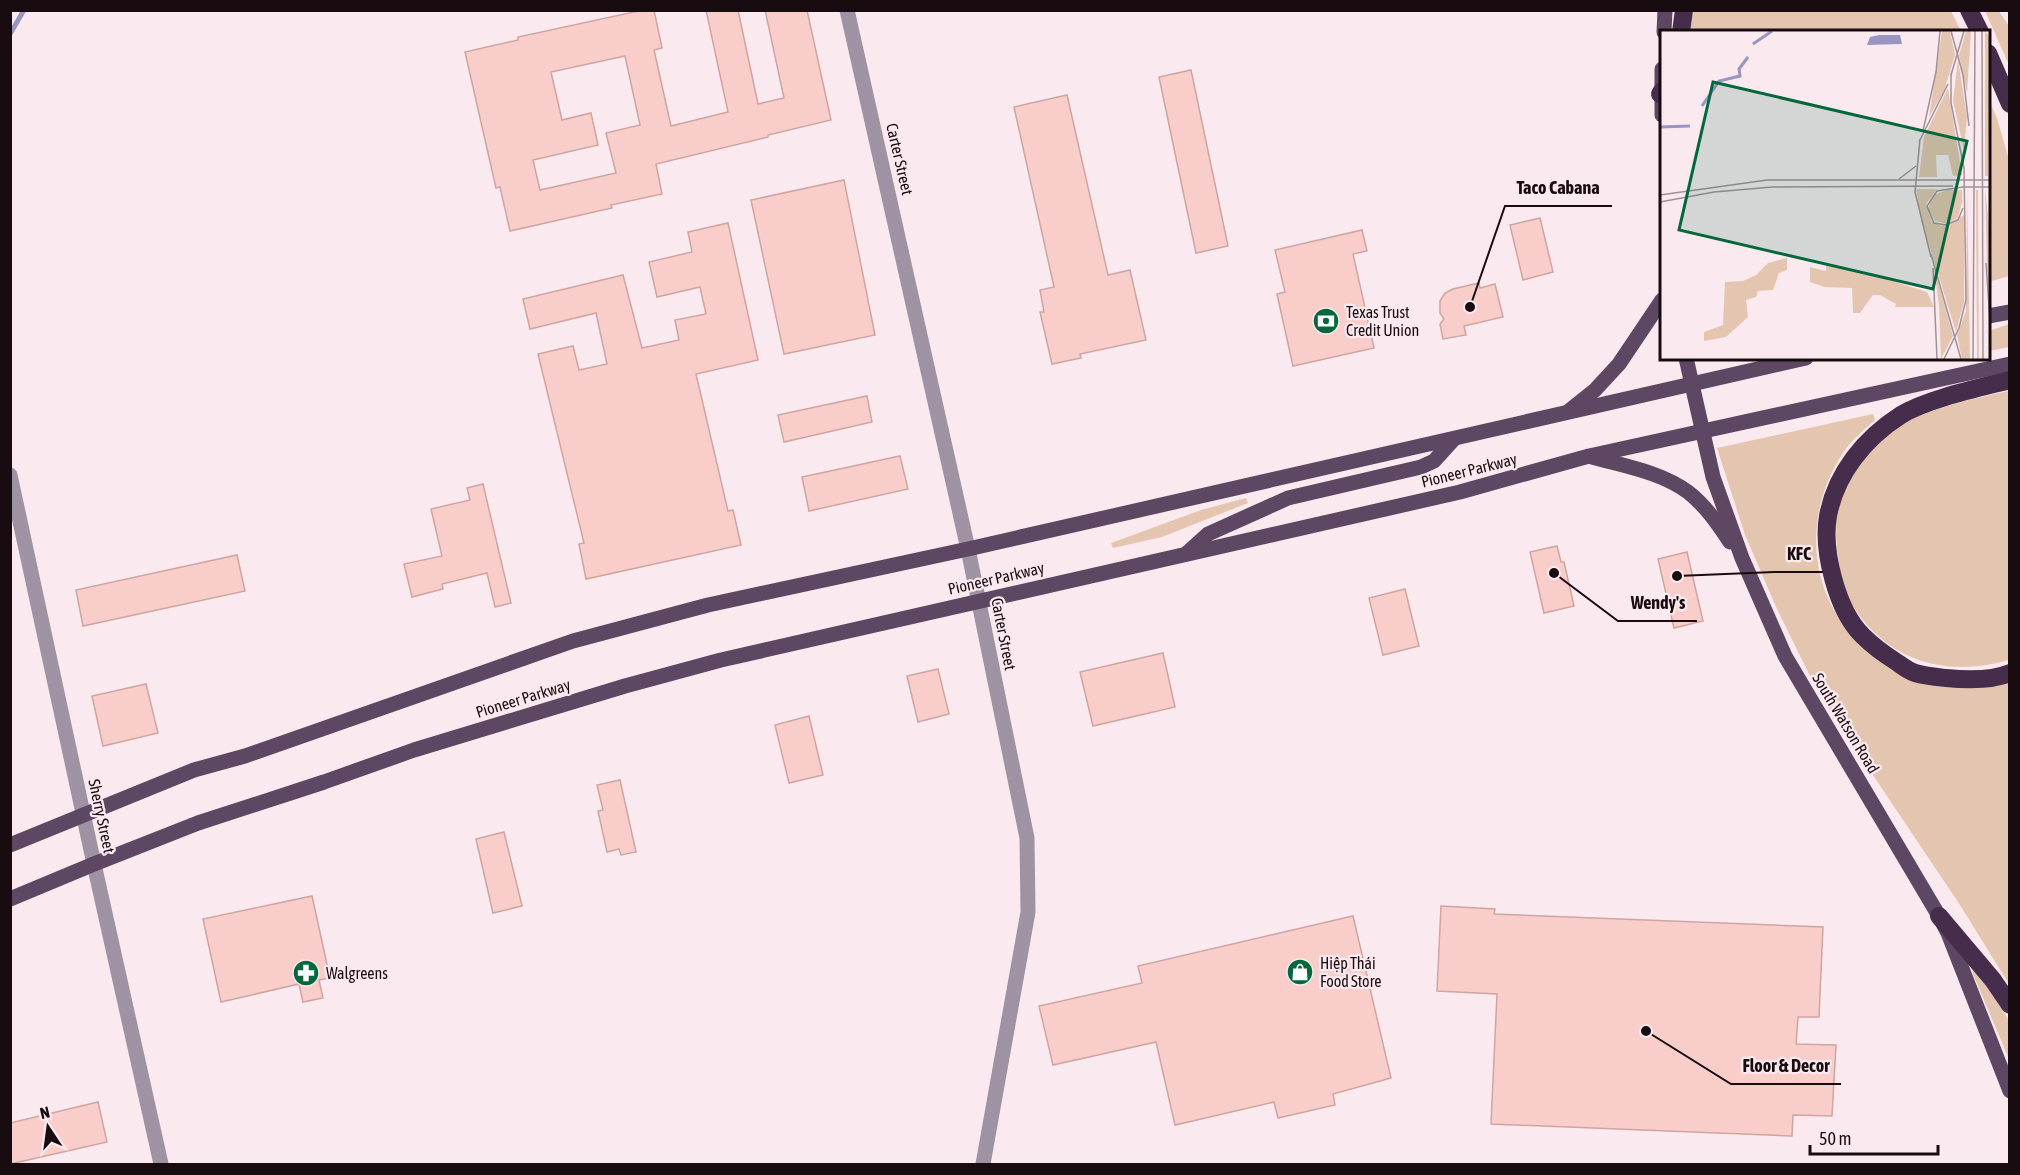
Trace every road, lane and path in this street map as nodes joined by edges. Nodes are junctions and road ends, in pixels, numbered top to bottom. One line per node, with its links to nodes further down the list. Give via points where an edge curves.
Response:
1 (847, 10): 23 (street, Carter Street)
2 (1665, 10): 5 (main road)
3 (1684, 10): 6 (highway)
4 (1969, 10): 7 (highway)
5 (1664, 30)
6 (1681, 30)
7 (1979, 30)
8 (1990, 55): 9 (highway)
9 (2010, 104)
10 (1660, 303): 18 (main road, via 1619,364)
11 (2010, 312): 12 (main road)
12 (1990, 316)
13 (1686, 360): 17 (main road, South Watson Road)
14 (1797, 360): 17 (main road, Pioneer Parkway)
15 (2010, 364): 19 (main road, Pioneer Parkway)
16 (2010, 380): 27 (highway, via 1940,399 1903,414 1877,432 1840,479 1827,532 1828,559 1851,622 1887,656 1913,673 1931,676 1963,680)
17 (1691, 384): 18 (main road, Pioneer Parkway); 19 (main road, South Watson Road)
18 (1567, 412): 20 (main road, Pioneer Parkway)
19 (1702, 431): 21 (main road, Pioneer Parkway); 25 (main road, South Watson Road, via 1713,477)
20 (1454, 439): 23 (main road, Pioneer Parkway); 24 (main road, via 1434,461 1421,467 1288,498 1208,534)
21 (1589, 456): 24 (main road, Pioneer Parkway, via 1460,492); 25 (main road, via 1665,478 1688,492)
22 (10, 475): 28 (street, Sherry Street)
23 (968, 549): 26 (street, Carter Street); 28 (main road, Pioneer Parkway, via 708,605 573,641 245,756 194,770)
24 (1187, 553): 26 (main road, Pioneer Parkway)
25 (1742, 558): 32 (main road, South Watson Road, via 1785,656)
26 (979, 601): 30 (main road, Pioneer Parkway, via 721,660 595,695 414,750 198,823); 36 (street, Carter Street, via 1027,838 1028,912)
27 (2010, 673)
28 (83, 813): 29 (main road, Pioneer Parkway); 30 (street, Sherry Street)
29 (10, 844)
30 (94, 864): 31 (main road, Pioneer Parkway); 35 (street, Sherry Street)
31 (10, 899)
32 (1939, 916): 33 (highway); 34 (main road, South Watson Road)
33 (2010, 1005)
34 (2010, 1091)
35 (161, 1164)
36 (983, 1164)

